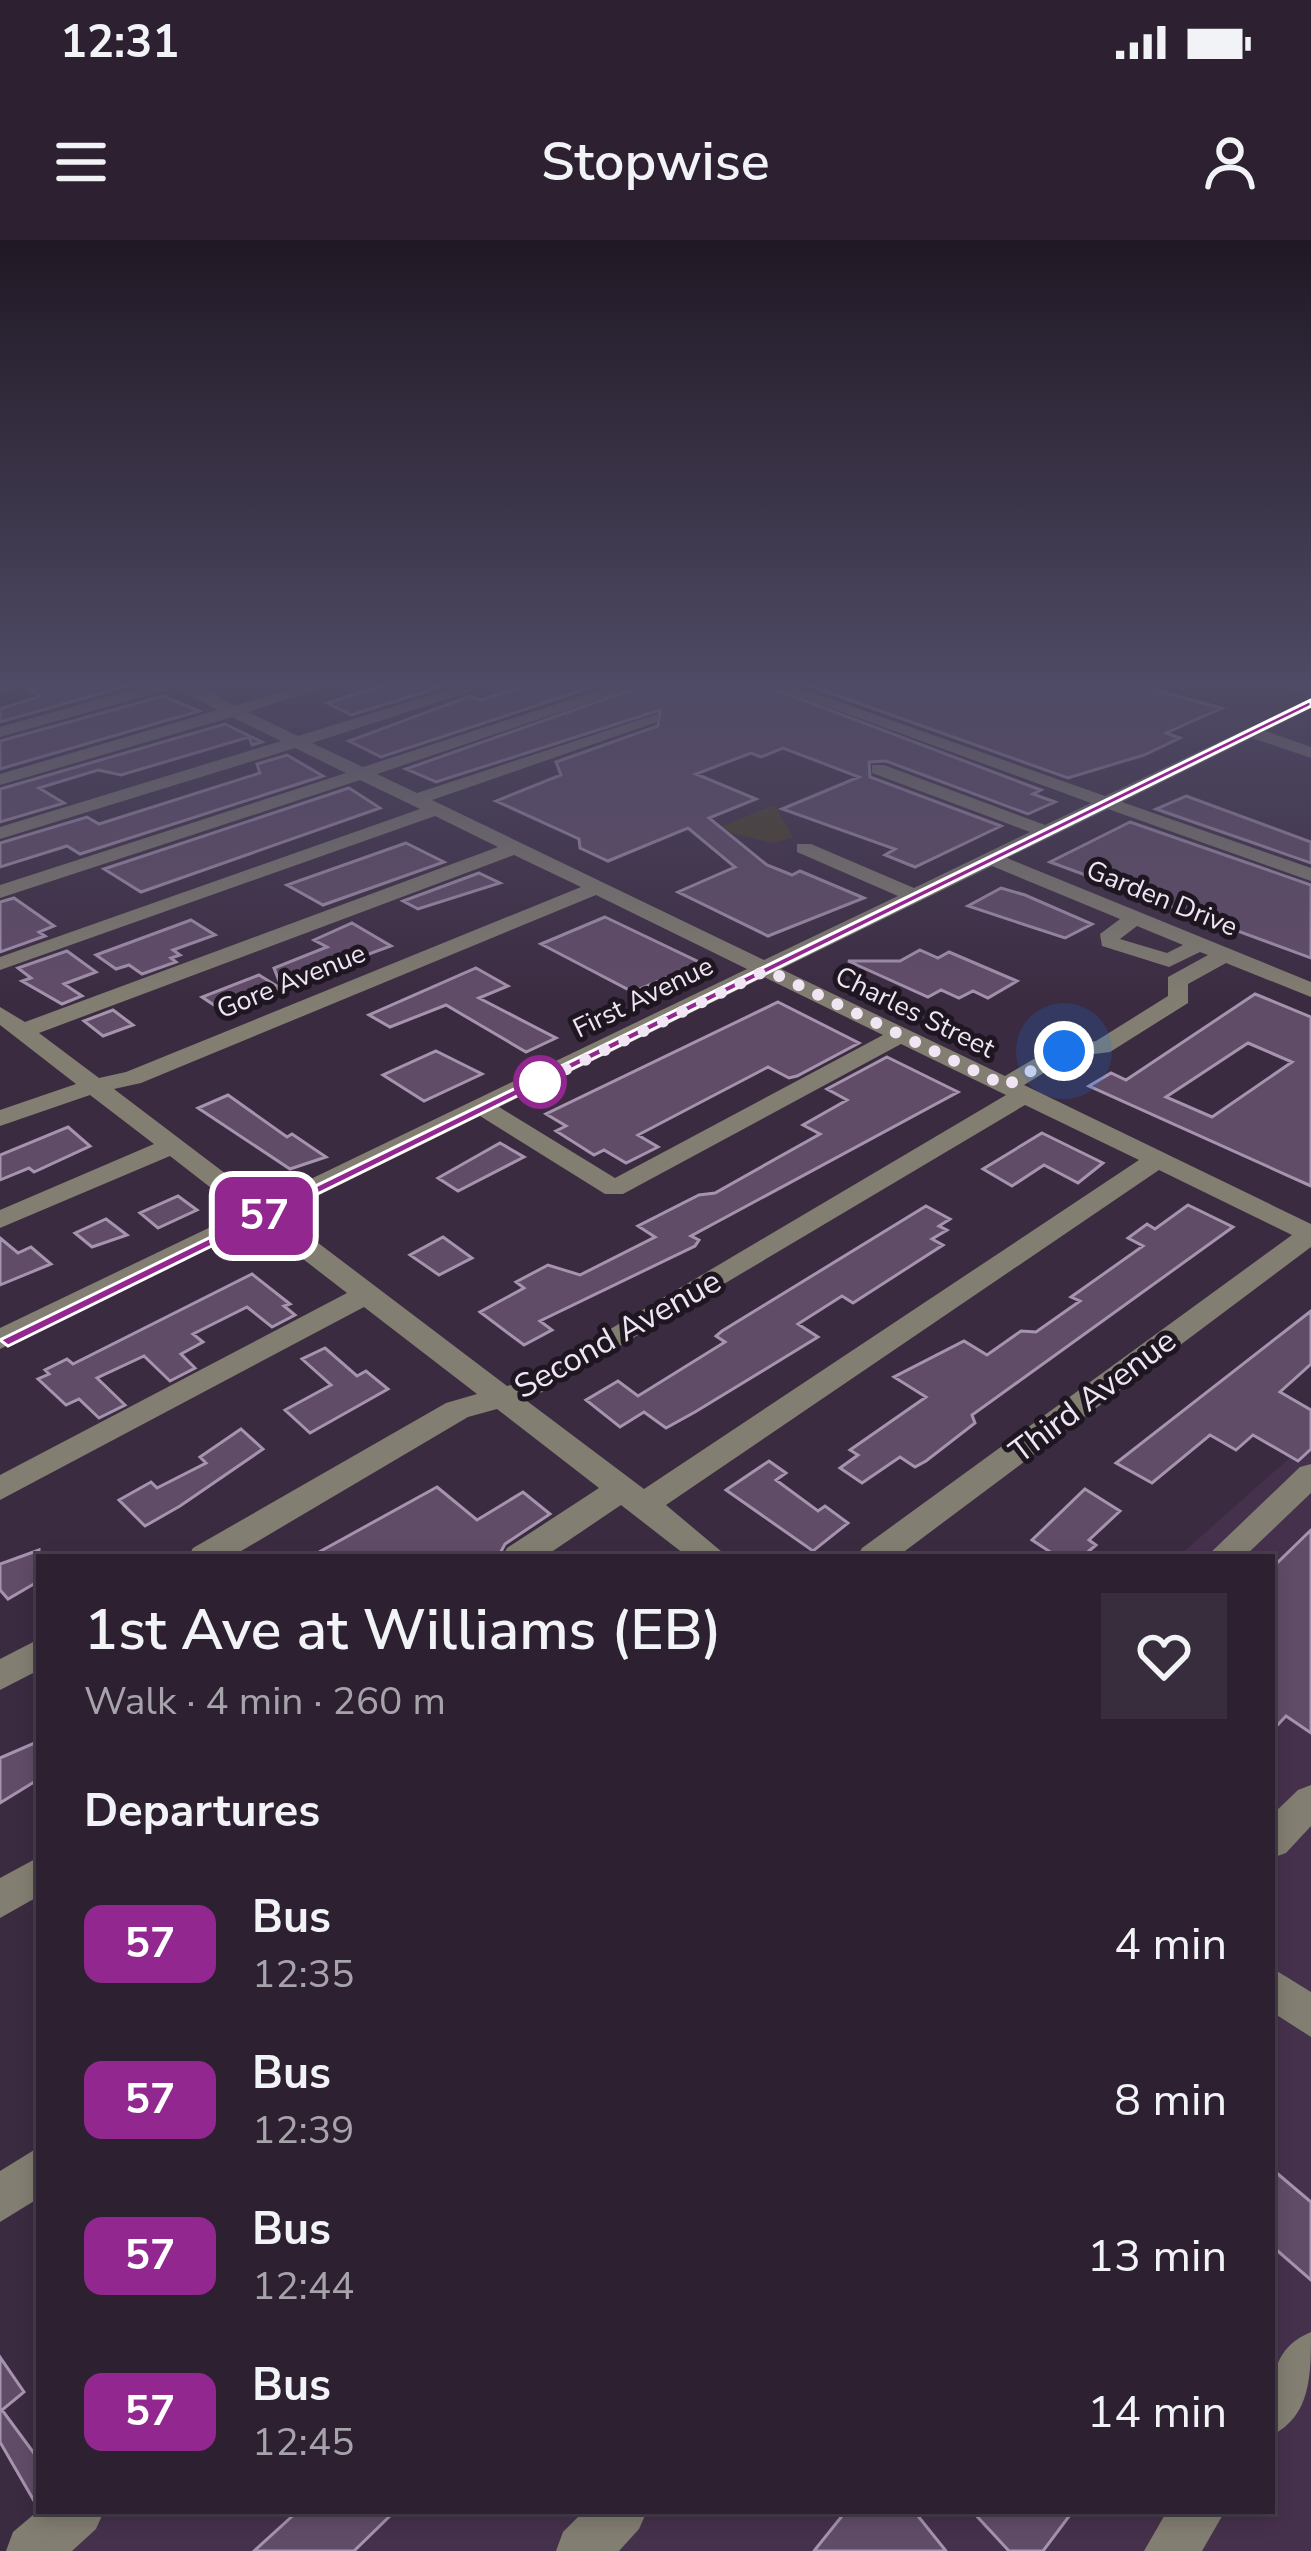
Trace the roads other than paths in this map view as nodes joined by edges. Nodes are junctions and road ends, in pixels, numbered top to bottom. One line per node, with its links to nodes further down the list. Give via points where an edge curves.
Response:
1 (143, 789): 11 (street)
2 (319, 789): 17 (street)
3 (396, 789): 9 (street, Charles Street)
4 (467, 789): 9 (street)
5 (931, 789): 10 (street)
6 (1067, 789): 8 (street)
7 (1132, 789): 8 (street, First Avenue)
8 (1104, 802): 10 (street, First Avenue); 15 (street)
9 (428, 804): 12 (street, Charles Street); 22 (street)
10 (1047, 832): 14 (street, First Avenue)
11 (0, 833)
12 (516, 847): 16 (street, Charles Street); 25 (street)
13 (804, 848): 18 (street)
14 (992, 860): 18 (street, First Avenue); 19 (street, Garden Drive)
15 (1311, 874)
16 (601, 886): 23 (street, Charles Street); 27 (street, Gore Avenue)
17 (0, 892)
18 (916, 896): 23 (street, First Avenue)
19 (1138, 916): 20 (street, Garden Drive); 20 (street, via 1109,942 1168,962)
20 (1203, 941): 21 (street, Garden Drive)
21 (1228, 953): 24 (street, Garden Drive); 28 (street, Second Avenue, via 1176,982 1180,998 1102,1047 1064,1051)
22 (0, 964)
23 (767, 970): 26 (street, Charles Street); 29 (street, First Avenue)
24 (1311, 990)
25 (9, 1024): 27 (street)
26 (901, 1035): 28 (street, Charles Street); 29 (street, via 614,1189)
27 (98, 1089): 30 (street, Gore Avenue, via 61,1094); 31 (street)
28 (1015, 1091): 32 (street, Charles Street); 38 (street, Second Avenue, via 529,1390)
29 (485, 1108): 33 (street, First Avenue)
30 (0, 1119)
31 (172, 1146): 33 (street); 34 (street)
32 (1158, 1159): 35 (street, Charles Street); 41 (street)
33 (264, 1216): 36 (street); 37 (street, First Avenue)
34 (0, 1220)
35 (1311, 1234): 45 (street, Third Avenue)
36 (363, 1296): 38 (street); 40 (street)
37 (0, 1340)
38 (497, 1399): 41 (street); 42 (street, Second Avenue, via 458,1410)
39 (1311, 1474): 46 (street)
40 (0, 1489)
41 (633, 1497): 43 (street); 44 (street)
42 (210, 1554)
43 (525, 1554)
44 (707, 1554)
45 (878, 1554)
46 (1226, 1554)
47 (36, 1656): 48 (street)
48 (0, 1676)
49 (1311, 1801): 50 (street)
50 (1275, 1837)
51 (36, 1876): 52 (street)
52 (0, 1900)
53 (1275, 1989): 54 (street)
54 (1311, 2017)
55 (36, 2172): 56 (street)
56 (0, 2199)
57 (1311, 2356): 58 (street)
58 (1275, 2406)
59 (75, 2514): 62 (street)
60 (618, 2514): 63 (street)
61 (1197, 2514): 64 (street)
62 (32, 2551)
63 (582, 2551)
64 (1170, 2551)

